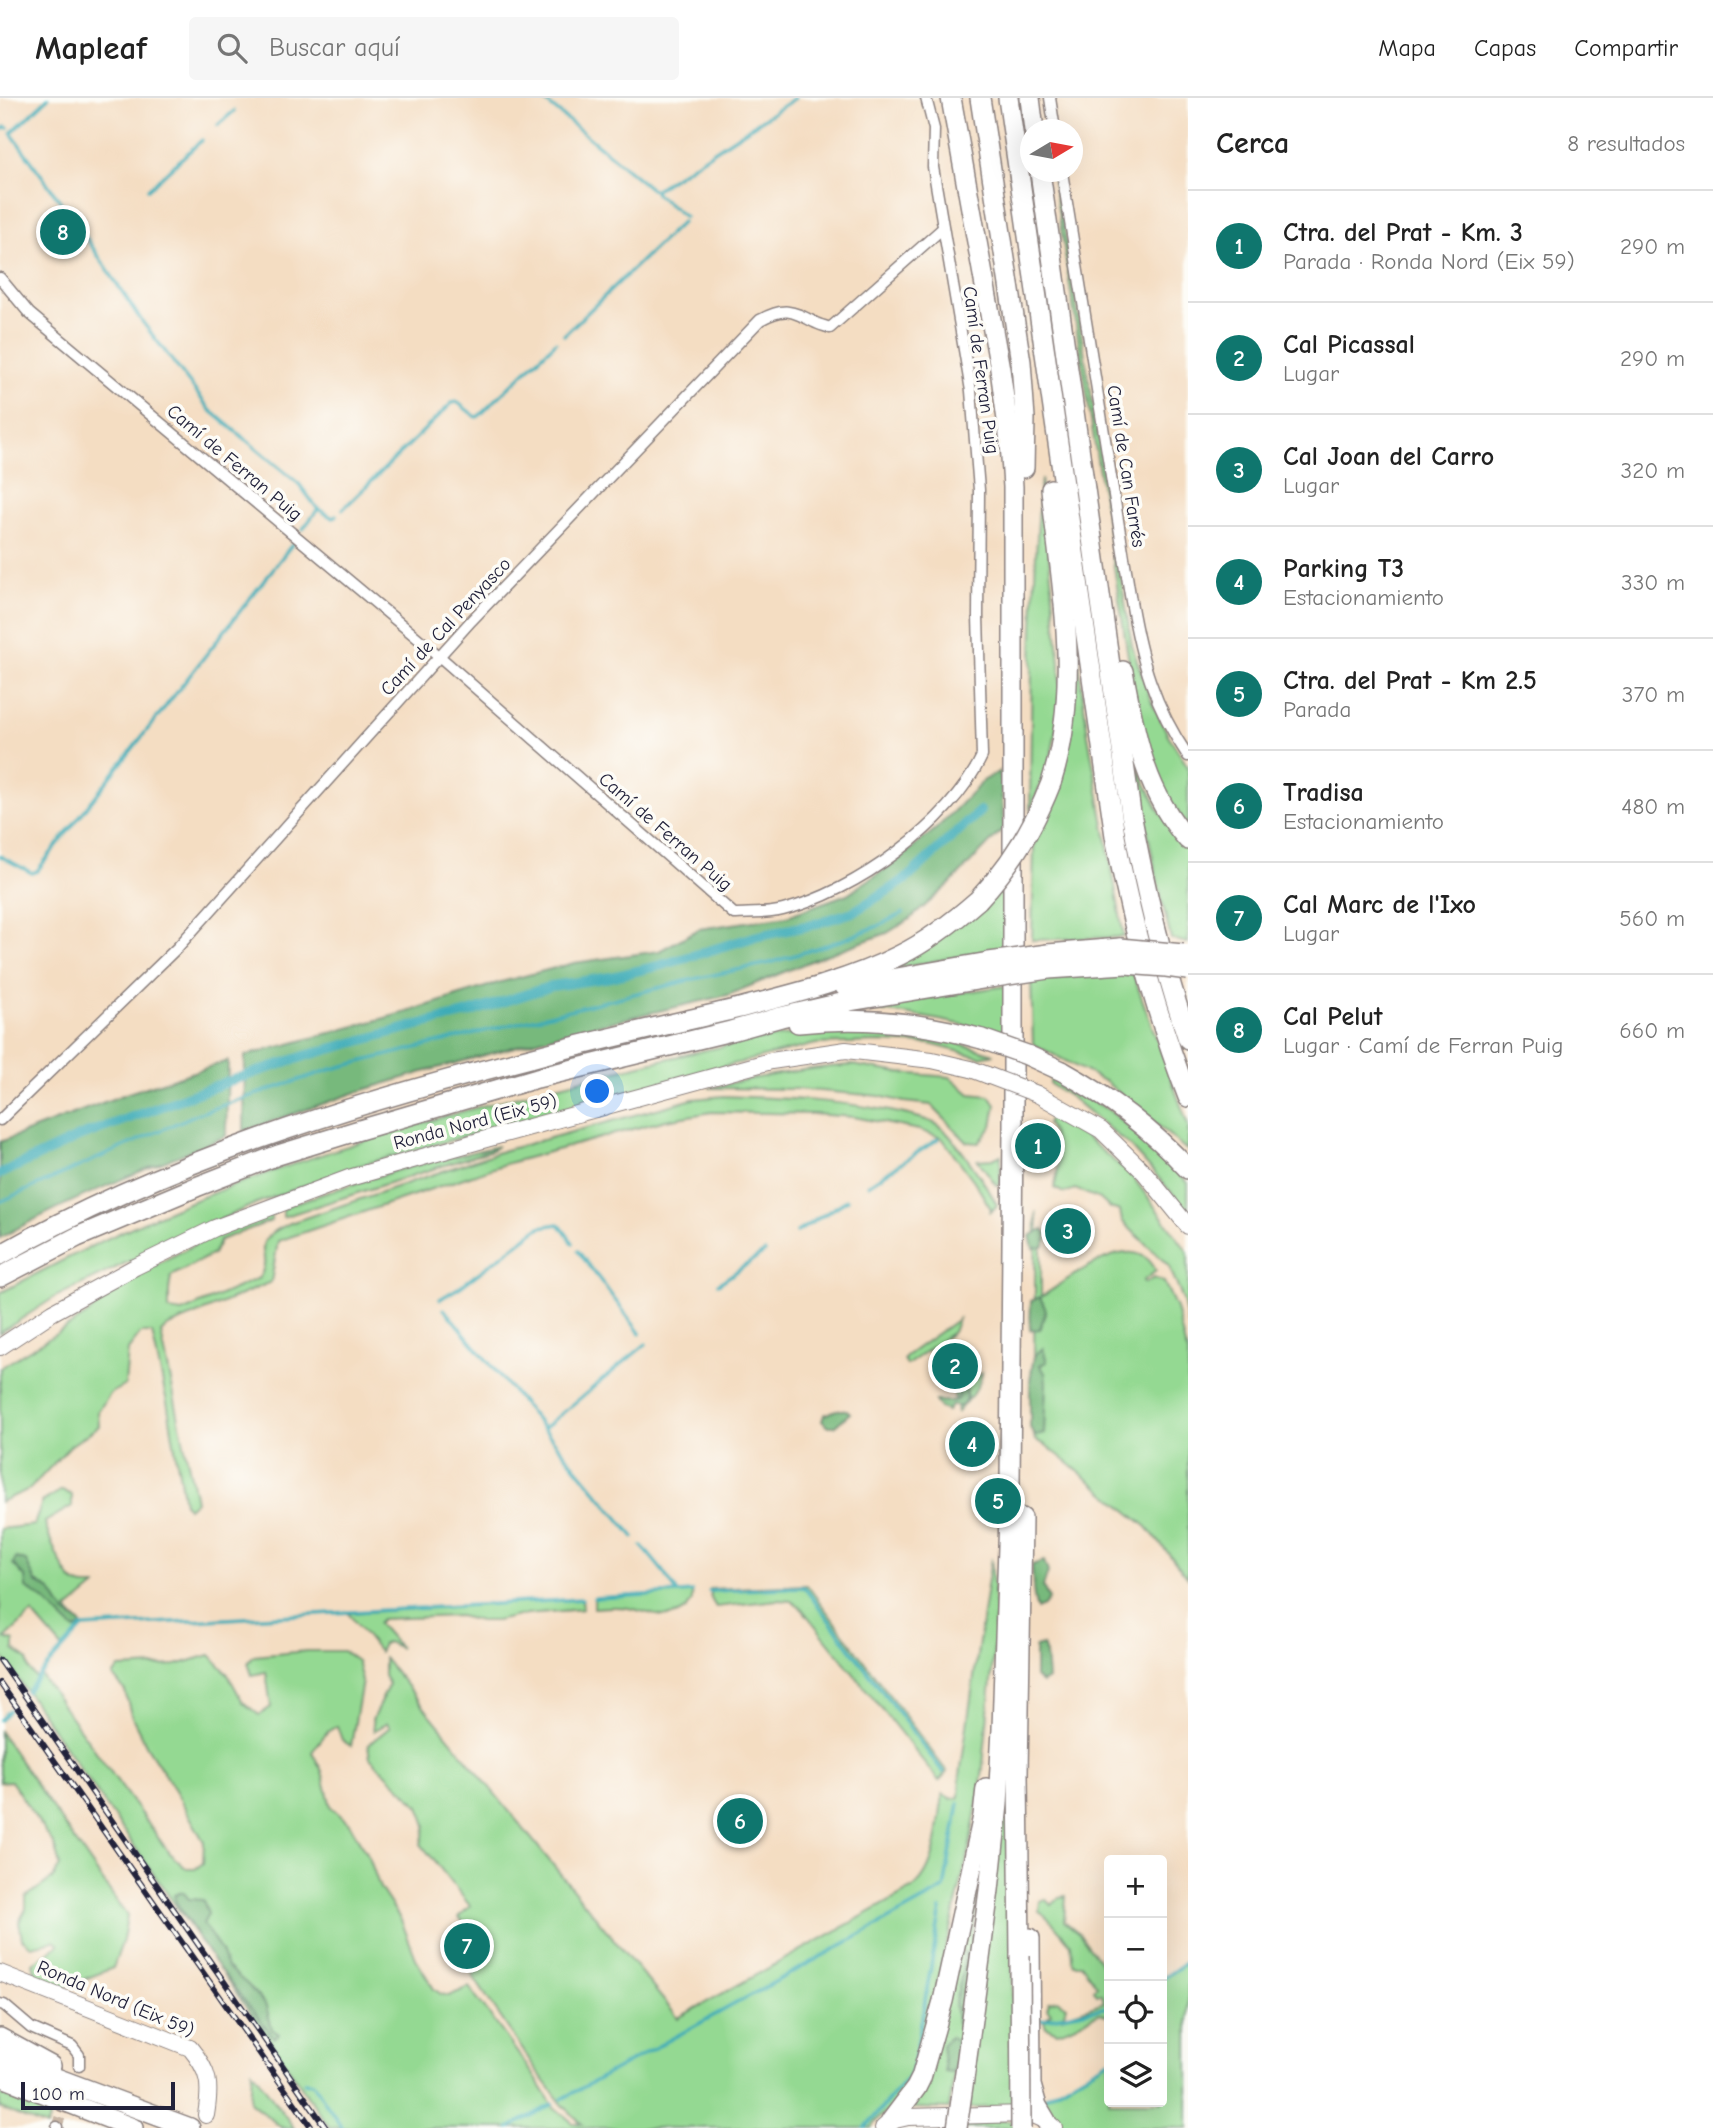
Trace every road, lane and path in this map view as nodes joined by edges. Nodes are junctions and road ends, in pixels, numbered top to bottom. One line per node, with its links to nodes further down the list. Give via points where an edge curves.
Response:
1 (926, 98): 13 (street, Camí de Ferran Puig, via 934,129 933,167)
2 (941, 98): 16 (highway)
3 (951, 98): 16 (highway)
4 (963, 98): 16 (highway, via 1019,415)
5 (980, 98): 16 (highway, via 1021,362 1025,418)
6 (1008, 98): 15 (highway)
7 (1030, 98): 9 (highway)
8 (1050, 98): 10 (street)
9 (1033, 119)
10 (1053, 119)
11 (1041, 182): 17 (highway)
12 (1064, 182): 19 (street, Camí de Can Farrés, via 1141,655 1167,721)
13 (943, 228): 18 (street, Camí de Cal Penyasco, via 830,328 790,310 760,320); 18 (street, Camí de Ferran Puig, via 971,391 979,490 982,756 951,804 928,825 876,868 838,891 781,910 734,914)
14 (0, 278): 18 (street, Camí de Ferran Puig, via 29,313)
15 (1039, 306): 23 (highway, bridge, via 1045,432 1068,672 1065,726 1051,783 1003,871 978,900 933,936 901,955); 26 (highway, via 1115,836 1150,988)
16 (1018, 469): 33 (highway); 34 (highway, via 1025,508)
17 (1087, 509): 20 (highway, via 1136,741 1157,793); 25 (highway, via 1144,886)
18 (439, 656): 27 (street, Camí de Cal Penyasco, via 177,948)
19 (1188, 756)
20 (1188, 840)
21 (1186, 960): 22 (highway, bridge, via 1157,965 1123,956)
22 (989, 970): 23 (highway); 24 (highway)
23 (776, 999): 30 (highway, via 522,1060 263,1138 121,1193)
24 (731, 1031): 28 (highway, bridge, via 863,1020 925,1026 982,1039 1085,1084 1137,1121); 31 (highway, via 526,1081 278,1155 77,1237)
25 (1188, 1039)
26 (1188, 1097)
27 (0, 1120)
28 (1188, 1169)
29 (1188, 1226): 32 (main road, Ronda Nord (Eix 59), bridge, via 1144,1172 1101,1130 1037,1094 932,1060 846,1050 771,1061 349,1178 215,1227 52,1312)
30 (0, 1255)
31 (0, 1277)
32 (0, 1347)
33 (1005, 1648): 43 (highway, via 983,1816 943,2001 916,2088); 47 (highway, bridge, via 998,1804)
34 (1021, 1668): 44 (highway, via 1031,2085 1037,2106); 48 (highway, bridge)
35 (0, 1973): 42 (main road, Ronda Nord (Eix 59), via 190,2049 209,2079)
36 (0, 2004): 39 (street, via 31,2028 72,2046 79,2054)
37 (0, 2038): 41 (highway)
38 (0, 2057): 41 (highway)
39 (79, 2066)
40 (0, 2077): 45 (highway)
41 (106, 2098): 46 (highway)
42 (206, 2115)
43 (887, 2124): 44 (main road, via 908,2117 1030,2114)
44 (1050, 2124)
45 (133, 2128)
46 (190, 2128)
47 (957, 2128)
48 (1021, 2128)

